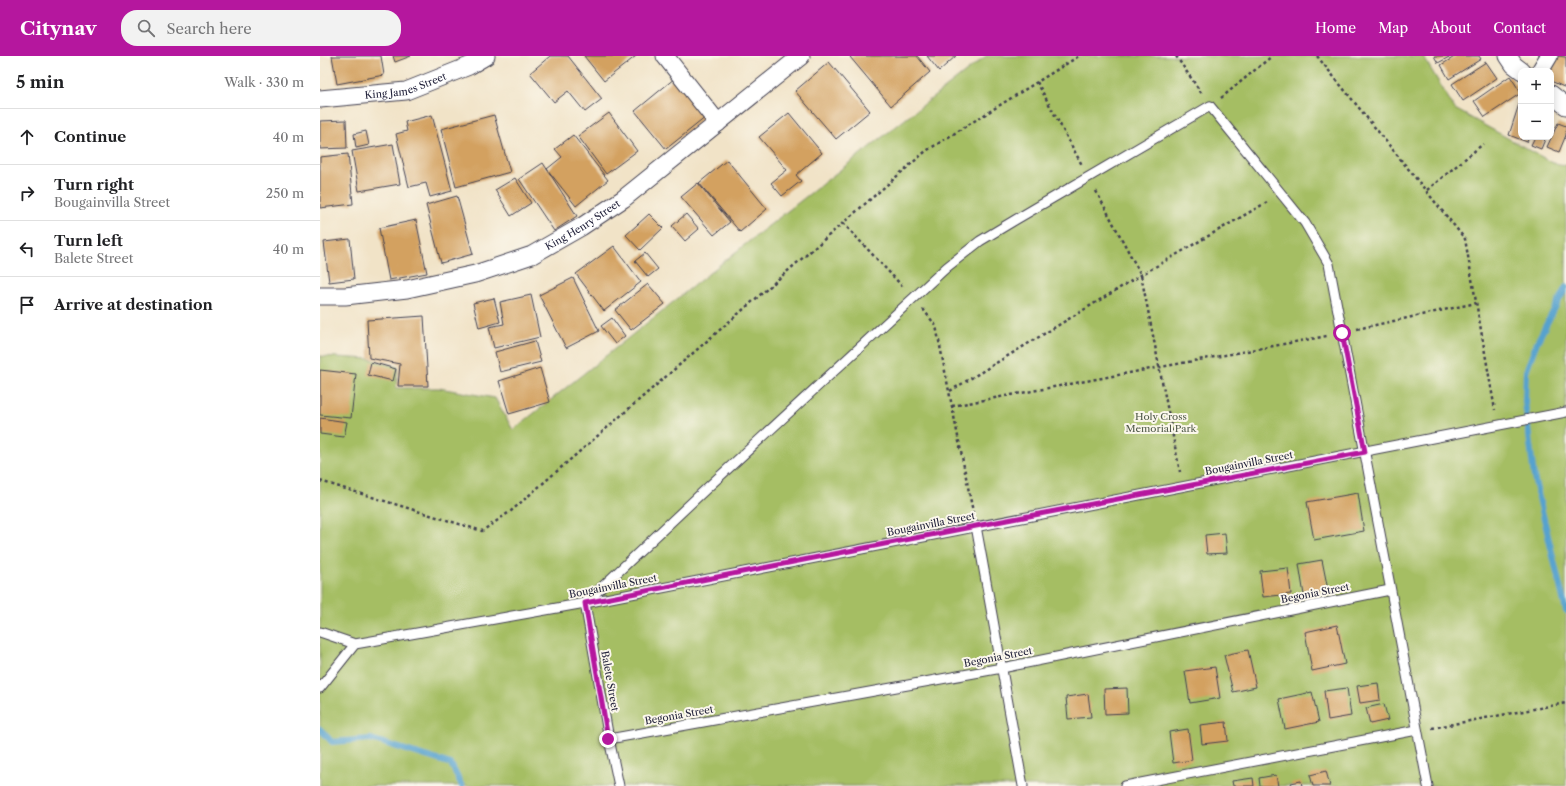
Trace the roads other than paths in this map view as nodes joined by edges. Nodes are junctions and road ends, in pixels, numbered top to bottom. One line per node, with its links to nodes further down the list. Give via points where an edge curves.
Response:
1 (486, 56): 9 (street, King James Street, via 469,66 406,91)
2 (665, 56): 11 (street)
3 (801, 56): 11 (street, King Henry Street)
4 (1508, 56): 6 (street)
5 (1549, 56): 7 (street)
6 (1518, 68)
7 (1542, 68)
8 (1554, 96): 10 (street)
9 (320, 99)
10 (1566, 106)
11 (718, 123): 12 (street, King Henry Street, via 623,199 532,255 475,274 408,289)
12 (320, 296)
13 (1566, 412): 14 (lane, Bougainvilla Street)
14 (1365, 452): 15 (lane, Bougainvilla Street); 16 (lane); 17 (lane, via 1329,264 1305,223 1210,106 980,241 947,267)
15 (976, 526): 17 (lane, Bougainvilla Street); 20 (lane)
16 (1390, 590): 20 (lane, Begonia Street); 22 (lane)
17 (585, 603): 19 (lane, Bougainvilla Street); 23 (lane, Balete Street)
18 (320, 632): 19 (lane)
19 (355, 644): 21 (lane)
20 (1002, 668): 23 (lane, Begonia Street); 25 (lane)
21 (320, 688)
22 (1417, 730): 26 (lane); 27 (lane)
23 (608, 739): 24 (lane, Balete Street)
24 (619, 786)
25 (1023, 786)
26 (1125, 786)
27 (1428, 786)

